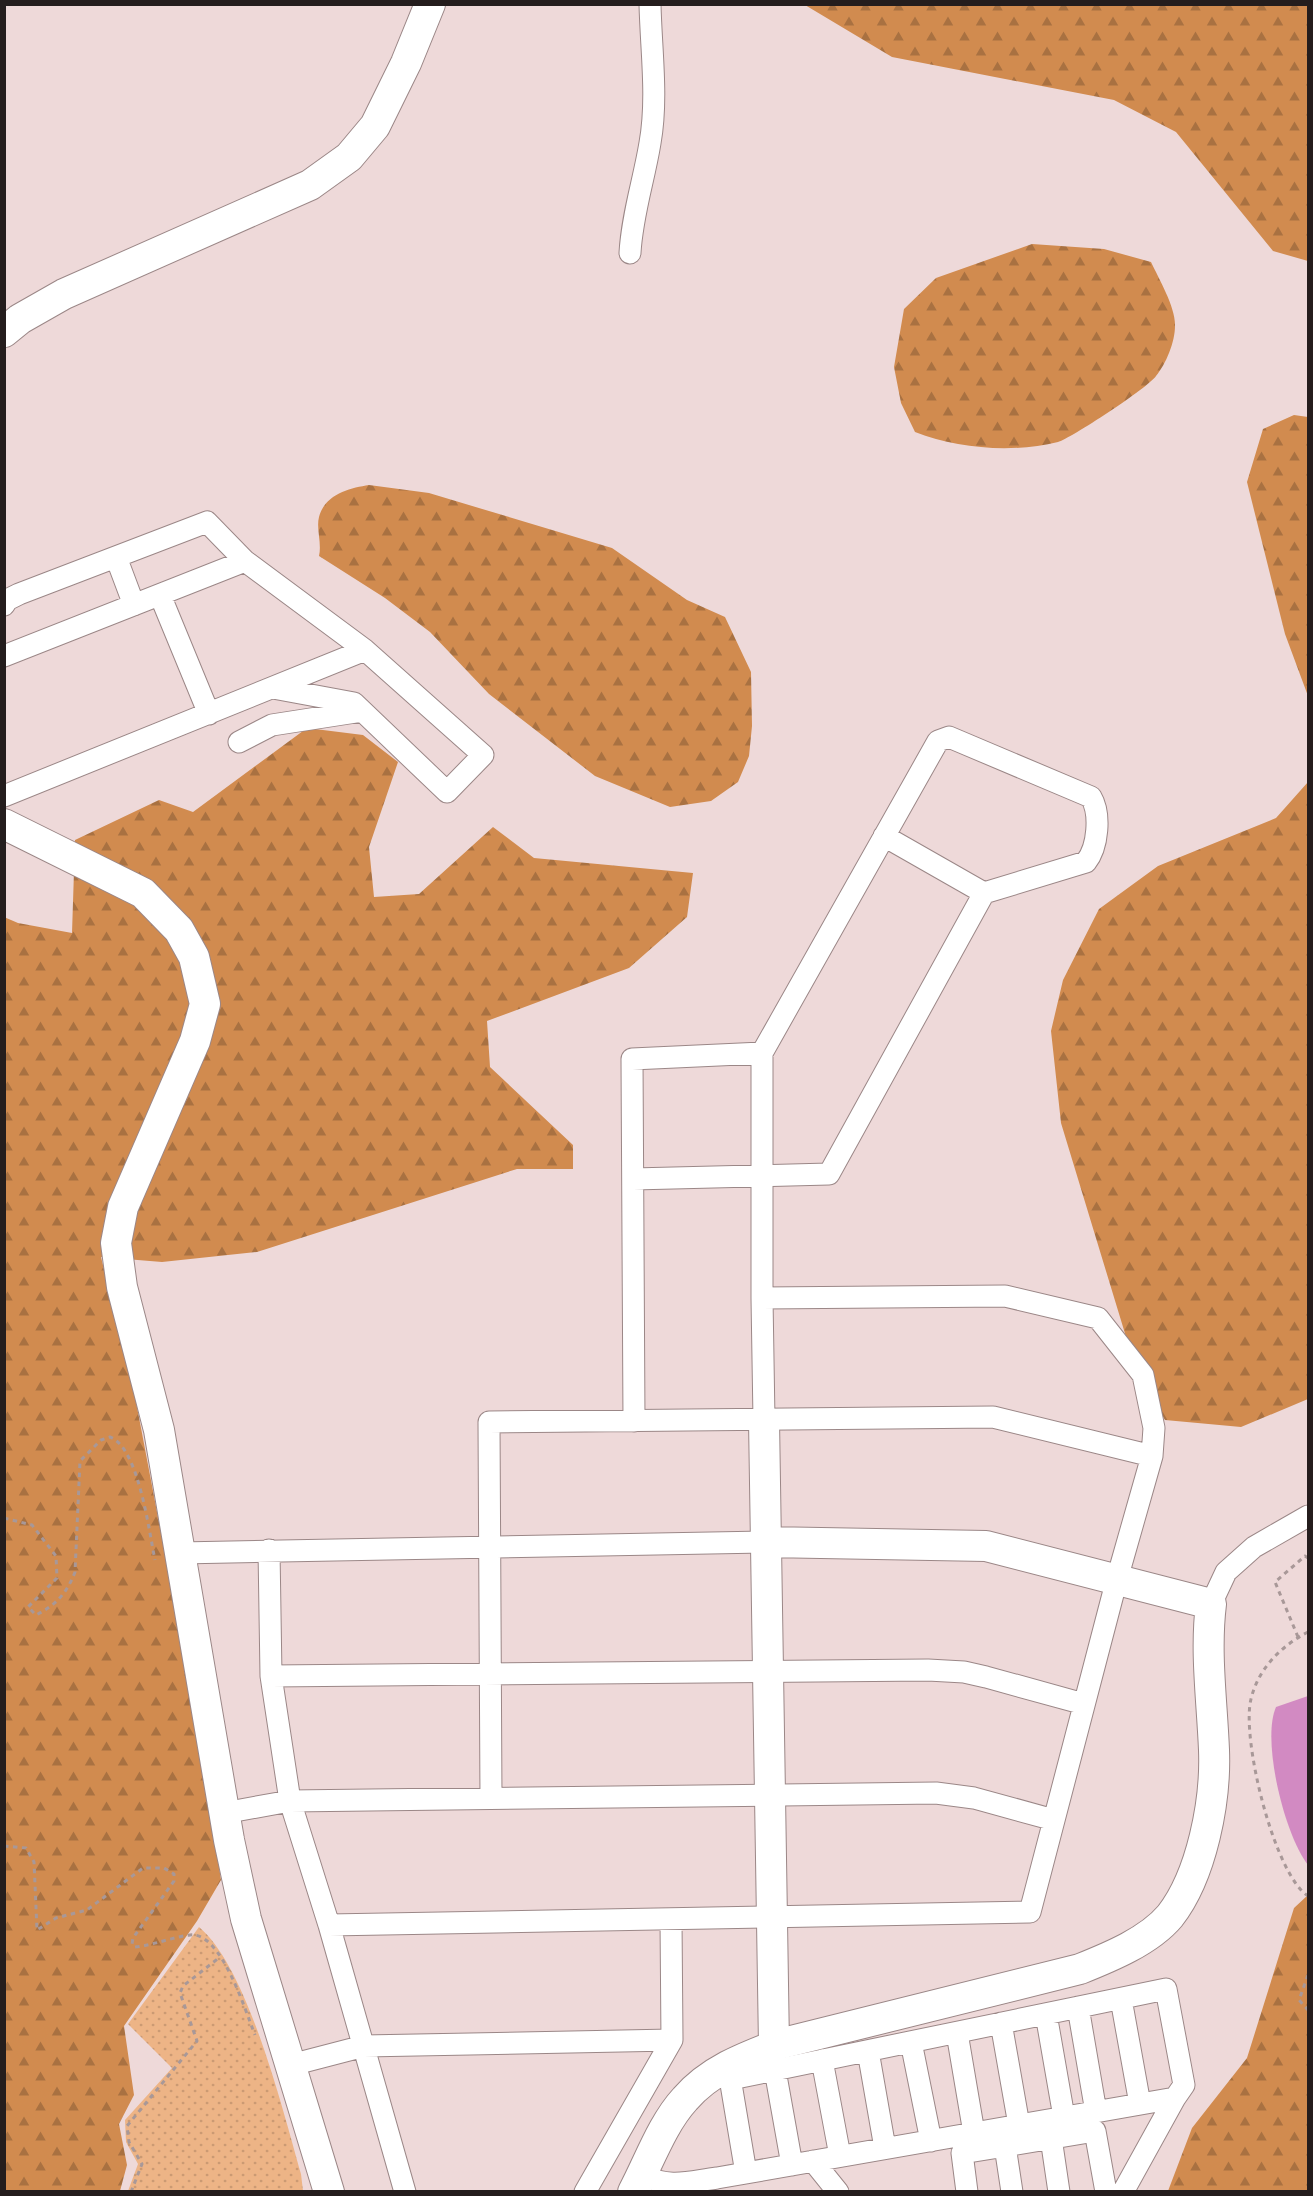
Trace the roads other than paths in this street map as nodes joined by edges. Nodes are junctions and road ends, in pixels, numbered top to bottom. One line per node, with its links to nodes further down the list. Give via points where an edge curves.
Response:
1 (430, 4): 4 (street, via 375,126 349,157 310,185 64,294)
2 (650, 4): 3 (street, via 653,108)
3 (630, 253)
4 (4, 332)
5 (116, 557): 6 (street, via 207,522); 8 (street, via 19,594); 9 (street)
6 (245, 561): 7 (street); 10 (street)
7 (160, 595): 9 (street); 14 (street)
8 (4, 605)
9 (134, 605): 11 (street)
10 (365, 650): 12 (street); 13 (street, via 483,755 447,792)
11 (5, 651)
12 (272, 688): 13 (street, via 354,703); 14 (street)
13 (362, 711): 15 (street, via 272,725)
14 (208, 714): 16 (street)
15 (239, 742)
16 (4, 796)
17 (4, 824): 31 (street, via 143,893 179,930 194,957 205,1004 195,1041 123,1207 116,1243 122,1287 159,1430)
18 (884, 836): 19 (street); 19 (street, via 938,741 949,737 1091,796 1096,806 1094,851 1086,862); 20 (street)
19 (984, 893): 21 (street, via 829,1174)
20 (762, 1053): 21 (street); 22 (street, via 632,1059)
21 (762, 1176): 22 (street); 23 (street)
22 (633, 1179): 25 (street)
23 (762, 1298): 24 (street); 26 (street, via 1005,1296 1098,1318 1143,1376 1154,1428)
24 (764, 1420): 25 (street); 26 (street, via 993,1417); 28 (street)
25 (634, 1421): 29 (street, via 489,1422)
26 (1152, 1455): 32 (street)
27 (1308, 1516): 33 (street, via 1254,1547 1226,1572)
28 (766, 1542): 29 (street); 32 (street, via 986,1546); 34 (street)
29 (490, 1546): 30 (street); 35 (street)
30 (268, 1550): 31 (street); 36 (street)
31 (169, 1561): 41 (street)
32 (1117, 1579): 33 (street); 37 (street)
33 (1211, 1604): 55 (street, via 1207,1633 1214,1753 1211,1809 1193,1876 1169,1917 1125,1951 1080,1969)
34 (768, 1672): 35 (street); 37 (street, via 964,1672); 38 (street)
35 (490, 1674): 36 (street); 39 (street)
36 (271, 1676): 40 (street)
37 (1084, 1704): 42 (street)
38 (770, 1794): 39 (street); 42 (street, via 936,1792); 43 (street)
39 (491, 1798): 40 (street)
40 (290, 1801): 41 (street); 45 (street)
41 (224, 1813): 57 (street, via 246,1919)
42 (1054, 1820): 43 (street, via 1030,1912)
43 (772, 1918): 44 (street); 55 (street)
44 (671, 1920): 45 (street); 51 (street)
45 (329, 1925): 53 (street)
46 (1121, 1998): 47 (street); 59 (street, via 1166,1989 1184,2085); 60 (street)
47 (1078, 2007): 48 (street); 61 (street)
48 (1046, 2014): 49 (street); 62 (street)
49 (1001, 2023): 50 (street); 63 (street)
50 (957, 2032): 52 (street); 64 (street)
51 (672, 2040): 53 (street); 77 (street)
52 (911, 2042): 54 (street); 66 (street)
53 (364, 2046): 57 (street); 76 (street)
54 (868, 2051): 56 (street); 68 (street)
55 (775, 2058): 56 (street); 58 (street, via 735,2061); 71 (street)
56 (822, 2061): 69 (street)
57 (291, 2065): 75 (street)
58 (720, 2077): 72 (street); 73 (street, via 685,2099)
59 (1175, 2098): 60 (street); 83 (street)
60 (1140, 2104): 61 (street)
61 (1096, 2112): 62 (street)
62 (1064, 2117): 63 (street)
63 (1019, 2125): 64 (street)
64 (974, 2133): 66 (street)
65 (1051, 2138): 67 (street); 81 (street); 82 (street, via 1095,2131)
66 (931, 2141): 68 (street)
67 (1005, 2146): 79 (street, via 962,2153); 80 (street)
68 (885, 2148): 69 (street)
69 (840, 2156): 70 (street)
70 (813, 2161): 71 (street); 78 (street)
71 (792, 2165): 72 (street)
72 (746, 2173): 74 (street)
73 (637, 2183): 74 (street)
74 (718, 2185)
75 (329, 2192)
76 (405, 2192)
77 (585, 2192)
78 (838, 2192)
79 (967, 2192)
80 (1012, 2192)
81 (1059, 2192)
82 (1106, 2192)
83 (1124, 2192)

